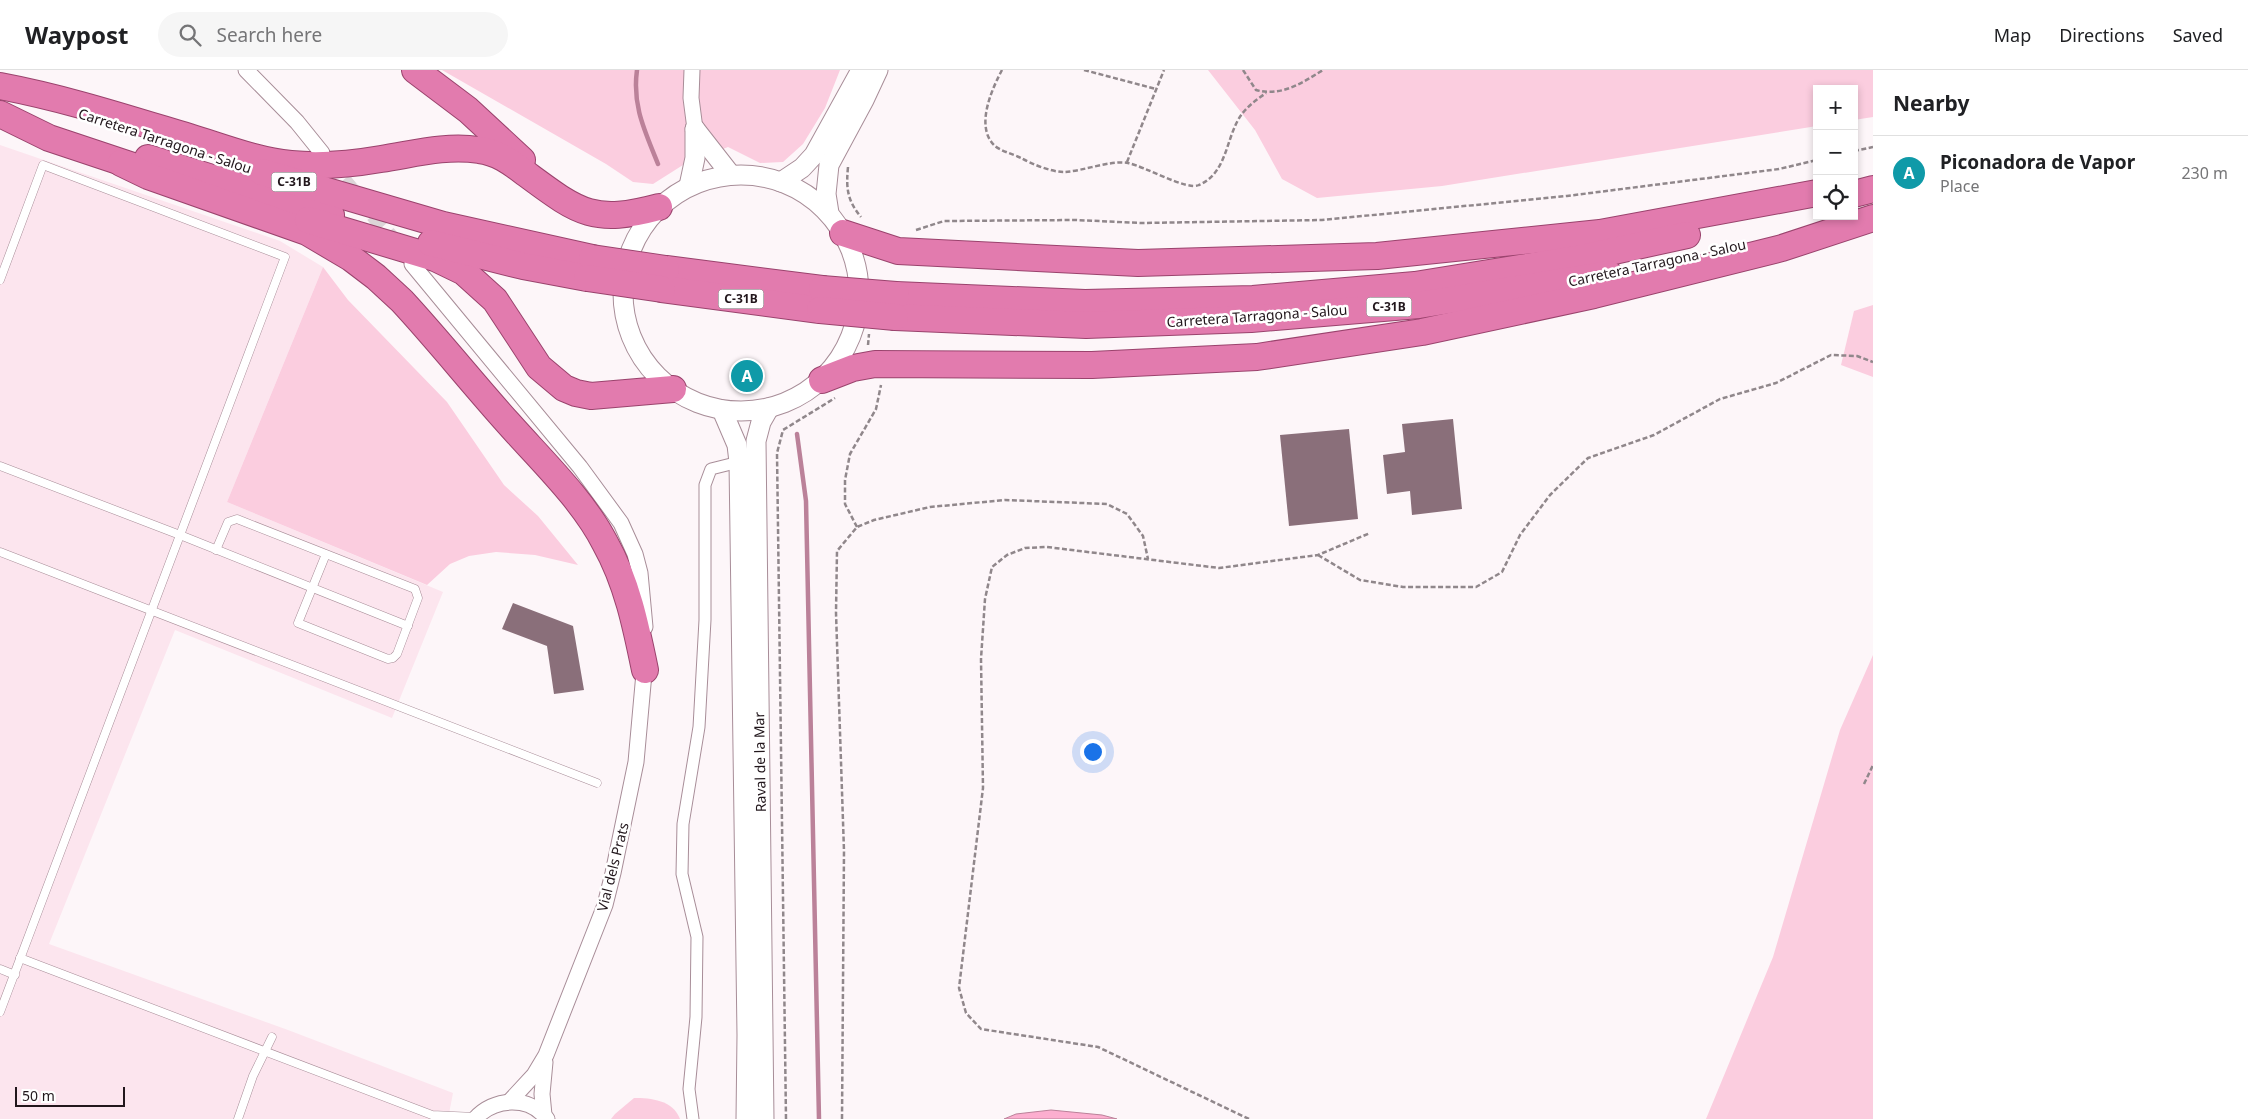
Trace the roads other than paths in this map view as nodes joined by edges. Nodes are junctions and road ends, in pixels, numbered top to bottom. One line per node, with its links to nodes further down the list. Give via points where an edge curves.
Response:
1 (246, 70): 9 (street)
2 (415, 70): 19 (highway, via 496,135)
3 (692, 70): 8 (street)
4 (861, 70): 12 (street, via 814,155)
5 (878, 70): 24 (street, via 829,165 827,179)
6 (0, 87): 19 (highway, via 39,93 289,164 351,164 424,150 480,150 498,154 512,162); 26 (highway, Carretera Tarragona - Salou / C-31B, via 350,199)
7 (0, 113): 10 (highway, via 49,138); 26 (highway, Carretera Tarragona - Salou / C-31B, via 396,234 523,266)
8 (695, 129): 11 (street); 15 (street)
9 (322, 153)
10 (122, 163): 30 (highway, via 450,264 480,284 495,300 539,367 564,388 576,393 612,396); 42 (highway, via 306,232 351,258 402,301 549,468 605,542 623,582)
11 (732, 175): 12 (street, via 765,177); 15 (street)
12 (781, 182): 24 (street, via 807,195)
13 (1873, 182): 14 (highway)
14 (1858, 185)
15 (689, 186): 21 (street)
16 (1873, 189): 17 (highway)
17 (1858, 193)
18 (1813, 194): 24 (highway, via 1600,233 1377,256 1138,263 898,251)
19 (563, 201): 21 (highway, via 595,214 620,216)
20 (1813, 205): 28 (highway, Carretera Tarragona - Salou / C-31B, via 1582,258 1415,285 1253,298)
21 (659, 207): 30 (street, via 633,245 624,278 623,301 627,324 636,346 655,374)
22 (1873, 212): 28 (highway, Carretera Tarragona - Salou / C-31B, via 1778,238 1587,278 1419,304 1251,320 1086,325)
23 (1873, 218): 29 (highway, via 1782,248 1594,295 1422,332 1267,355 1092,365 866,365 852,368)
24 (846, 223): 29 (street, via 858,276 858,310 853,332)
25 (412, 264): 42 (street, Vial dels Prats, via 580,467 621,523 640,573 645,618)
26 (590, 268): 28 (highway, Carretera Tarragona - Salou / C-31B, bridge, via 821,300)
27 (0, 280): 35 (lane, via 43,165 285,257)
28 (896, 306)
29 (829, 388): 31 (street)
30 (673, 390): 32 (street)
31 (769, 408): 32 (street); 58 (street, Raval de la Mar, via 756,441)
32 (722, 410): 33 (street, Raval de la Mar, via 737,445)
33 (738, 462): 56 (street, via 712,469 705,485 705,620 699,727 683,824 682,874 697,937 696,1017 688,1089); 57 (street, Raval de la Mar)
34 (0, 466): 35 (lane)
35 (180, 535): 36 (lane); 40 (lane)
36 (216, 550): 38 (lane, via 228,522 237,519); 39 (lane)
37 (0, 552): 40 (lane)
38 (326, 554): 39 (lane); 41 (lane, via 415,589 418,598)
39 (312, 588): 41 (lane); 41 (lane, via 298,623 307,627 388,659 397,654)
40 (152, 610): 43 (lane); 44 (lane)
41 (408, 626)
42 (645, 670): 50 (street, Vial dels Prats, via 631,793 605,905)
43 (598, 782)
44 (20, 958): 46 (lane); 49 (lane)
45 (0, 970): 46 (lane)
46 (15, 975): 47 (lane)
47 (0, 1012)
48 (272, 1037): 49 (lane)
49 (264, 1051): 52 (lane); 55 (lane)
50 (546, 1055): 51 (street, Vial dels Prats); 53 (street, Vial dels Prats, via 542,1094)
51 (510, 1101): 53 (street, via 534,1108); 54 (street, via 492,1106)
52 (434, 1117): 54 (lane)
53 (545, 1117)
54 (475, 1118)
55 (238, 1119)
56 (693, 1119)
57 (746, 1119)
58 (764, 1119)

